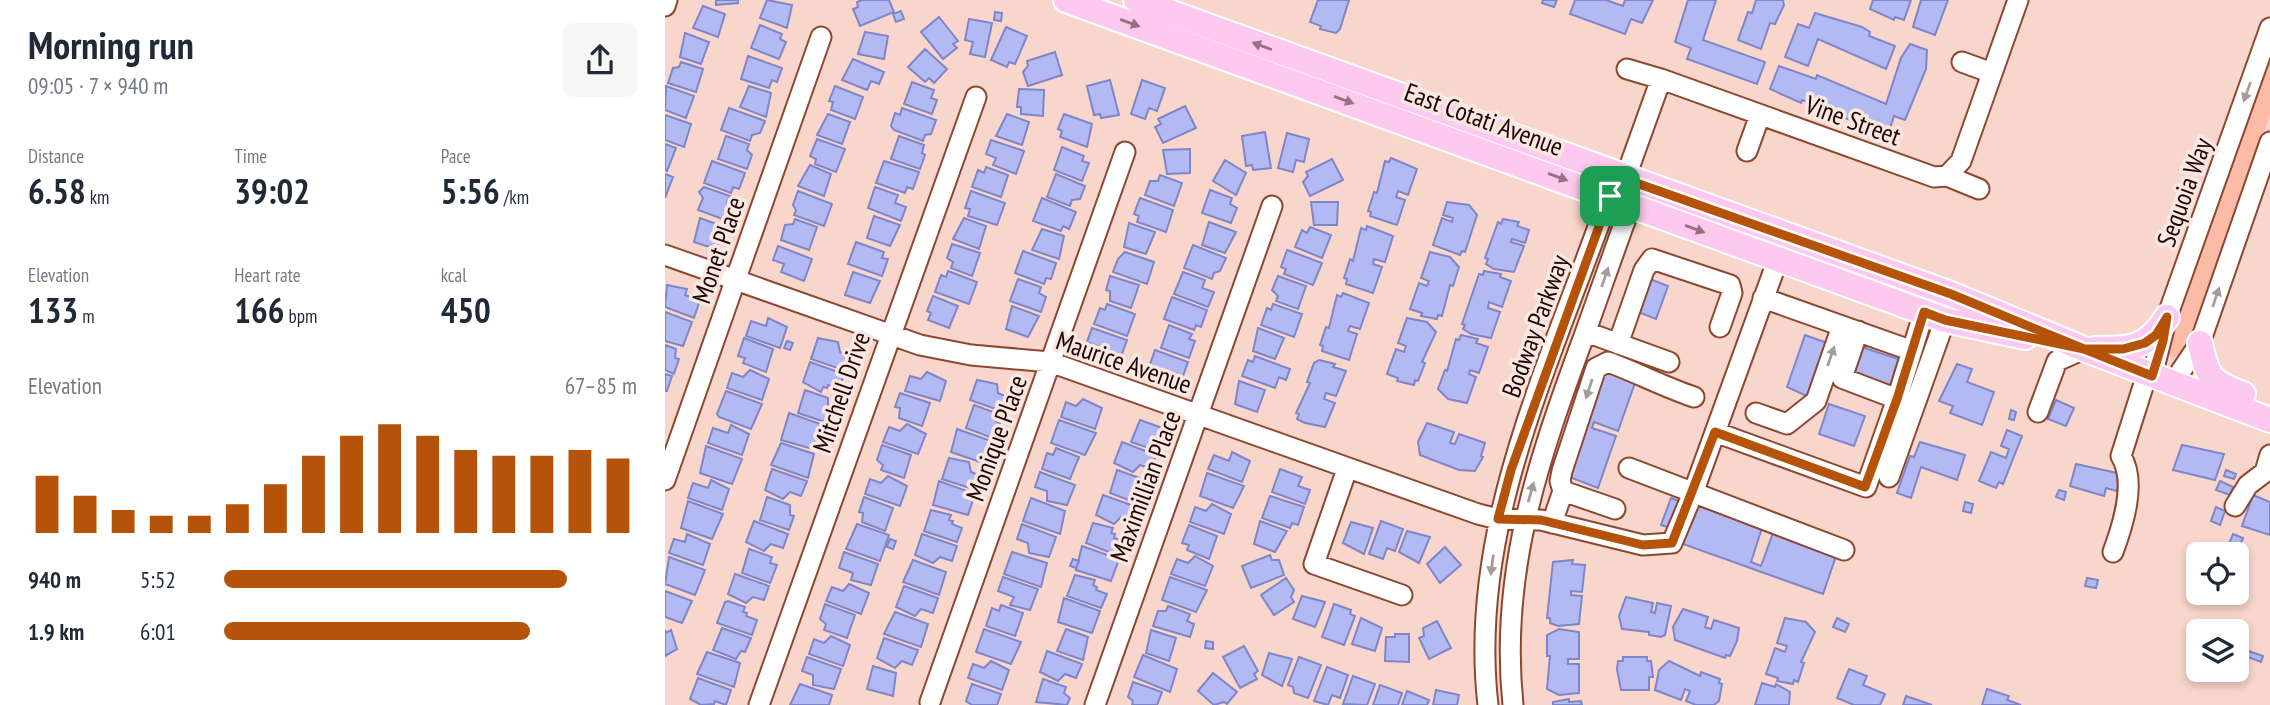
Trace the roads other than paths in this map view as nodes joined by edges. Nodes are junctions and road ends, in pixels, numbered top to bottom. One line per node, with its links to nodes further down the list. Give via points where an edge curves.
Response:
1 (667, 0): 5 (street)
2 (1066, 0): 19 (main road, East Cotati Avenue, one-way to 19)
3 (1136, 0): 19 (main road, East Cotati Avenue, one-way to 3)
4 (2018, 0): 10 (street)
5 (665, 6)
6 (2270, 28): 26 (street, Sequoia Way, one-way to 26)
7 (821, 37): 23 (street, Monet Place)
8 (1962, 62): 10 (street)
9 (1627, 69): 11 (street, Vine Street)
10 (1992, 73): 17 (street, via 1961,161)
11 (1661, 79): 13 (street, Vine Street); 19 (street)
12 (976, 97): 30 (street, Mitchell Drive)
13 (1760, 115): 15 (street); 17 (street, Vine Street, via 1934,177)
14 (2270, 142): 31 (street, one-way to 14)
15 (1747, 151)
16 (1125, 152): 35 (street, Monique Place)
17 (1947, 176): 18 (street, Vine Street)
18 (1979, 189)
19 (1622, 193): 22 (main road, East Cotati Avenue, one-way to 22); 29 (street, Bodway Parkway, one-way to 19); 33 (main road, East Cotati Avenue, via 1951,294); 56 (street, Bodway Parkway, via 1511,470)
20 (1272, 206): 44 (street, Maximillian Place)
21 (665, 255): 23 (street, Maurice Avenue)
22 (1778, 259): 24 (street); 25 (main road, East Cotati Avenue)
23 (735, 280): 30 (street, Maurice Avenue); 51 (street, Monet Place)
24 (1763, 298): 28 (street); 46 (street)
25 (1934, 316): 33 (main road, East Cotati Avenue); 34 (street); 50 (street)
26 (2167, 317): 33 (main road, via 2145,343 2123,349); 37 (street, Sequoia Way)
27 (1720, 327): 32 (street, via 1732,293 1730,285 1653,259 1644,270)
28 (1850, 329): 34 (street); 40 (street, via 1842,378); 43 (street, one-way to 28, via 1787,424 1816,401)
29 (1586, 332): 32 (street); 57 (street, Bodway Parkway, one-way to 29, via 1545,442)
30 (889, 335): 35 (street, Maurice Avenue, via 971,355); 63 (street, Mitchell Drive)
31 (2200, 343): 38 (street); 41 (main road, via 2205,369 2217,384)
32 (1618, 344): 36 (street)
33 (2084, 349): 37 (main road, East Cotati Avenue); 42 (street, via 2057,361)
34 (1910, 350): 40 (street)
35 (1050, 362): 44 (street, Maurice Avenue); 62 (street, Monique Place)
36 (1669, 362)
37 (2150, 375): 38 (main road, East Cotati Avenue); 60 (street, Sequoia Way, via 2121,456 2128,467 2127,481 2123,523)
38 (2176, 385): 45 (main road, East Cotati Avenue)
39 (1694, 397): 52 (street, one-way to 52, via 1608,362 1596,368 1562,471)
40 (1897, 399): 46 (street, via 1865,487)
41 (2270, 404)
42 (2038, 412)
43 (1756, 413)
44 (1198, 415): 48 (street, Maurice Avenue); 64 (street, Maximillian Place)
45 (2270, 420)
46 (1715, 432): 53 (street)
47 (2270, 455): 54 (street, via 2265,472 2248,485)
48 (1347, 468): 56 (street, Maurice Avenue); 61 (street, via 1314,564)
49 (1629, 468): 53 (street)
50 (1889, 477)
51 (665, 480)
52 (1563, 491): 55 (street); 58 (street)
53 (1693, 493): 58 (street, Maurice Avenue, via 1672,543 1643,545); 59 (street)
54 (2235, 506)
55 (1615, 509)
56 (1498, 519): 57 (street, Maurice Avenue); 65 (street, Bodway Parkway, one-way to 65, via 1486,604)
57 (1523, 522): 58 (street, Maurice Avenue); 66 (street, Bodway Parkway, via 1510,616)
58 (1552, 523)
59 (1844, 550)
60 (2113, 552)
61 (1402, 595)
62 (930, 702)
63 (759, 705)
64 (1095, 705)
65 (1488, 705)
66 (1513, 705)

